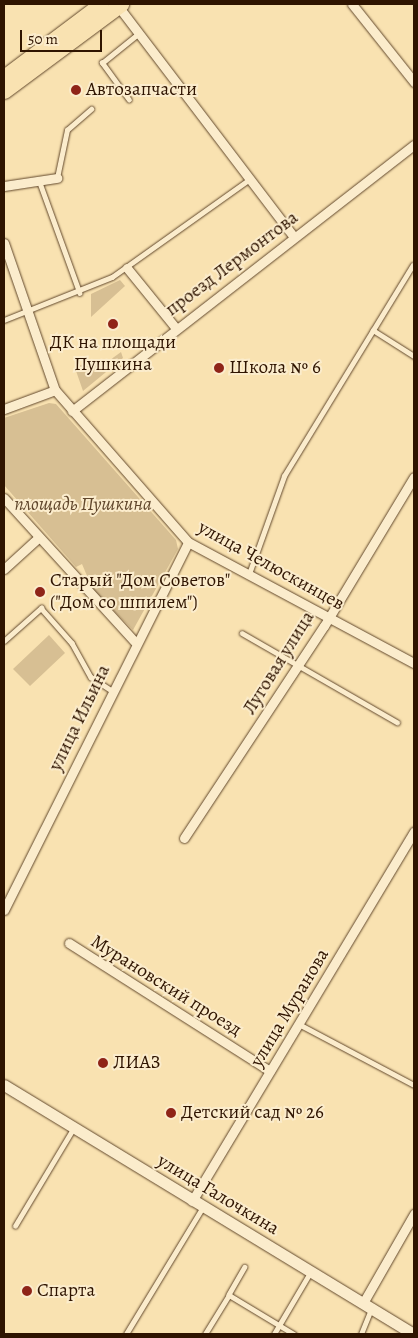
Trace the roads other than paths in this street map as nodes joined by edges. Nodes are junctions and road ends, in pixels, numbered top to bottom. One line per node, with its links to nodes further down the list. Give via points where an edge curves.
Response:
1 (101, 4): 5 (highway)
2 (352, 4): 6 (street)
3 (120, 5): 4 (street); 7 (highway)
4 (138, 34): 8 (lane, via 102,63); 12 (street)
5 (4, 77)
6 (414, 82)
7 (4, 91)
8 (130, 100)
9 (91, 109): 11 (lane, via 67,130)
10 (414, 145): 15 (street, проезд Лермонтова)
11 (57, 178): 13 (street)
12 (250, 179): 15 (street); 18 (lane)
13 (39, 180): 14 (street); 19 (lane)
14 (4, 186)
15 (294, 236): 22 (street, проезд Лермонтова)
16 (4, 243): 20 (street, улица Челюскинцев)
17 (413, 264): 23 (lane)
18 (127, 268): 19 (lane); 22 (street)
19 (80, 293): 20 (lane)
20 (28, 312): 21 (lane); 25 (street, улица Челюскинцев)
21 (4, 320)
22 (175, 327): 27 (street, проезд Лермонтова)
23 (372, 330): 24 (lane); 33 (lane, via 284,476)
24 (414, 356)
25 (55, 390): 26 (street); 27 (street, улица Челюскинцев)
26 (4, 409)
27 (72, 411): 31 (street, улица Челюскинцев)
28 (414, 477): 34 (street, Луговая улица)
29 (4, 498): 30 (street)
30 (39, 537): 32 (street); 37 (street)
31 (188, 542): 33 (street, улица Челюскинцев); 37 (street, улица Ильина)
32 (4, 569)
33 (249, 574): 34 (street, улица Челюскинцев)
34 (328, 616): 38 (street, улица Челюскинцев); 39 (street, Луговая улица)
35 (242, 633): 39 (lane)
36 (4, 641): 40 (lane, via 41,608 72,643 91,677)
37 (135, 642): 40 (street, улица Ильина)
38 (414, 662)
39 (299, 665): 41 (lane); 43 (street, Луговая улица)
40 (111, 690): 44 (street, улица Ильина)
41 (396, 722)
42 (414, 831): 46 (street, улица Муранова)
43 (184, 838)
44 (4, 910)
45 (69, 944): 47 (street, Мурановский проезд)
46 (299, 1024): 47 (street, улица Муранова); 49 (lane)
47 (270, 1071): 51 (street, улица Муранова)
48 (4, 1085): 50 (street, улица Галочкина)
49 (414, 1085)
50 (73, 1129): 51 (street, улица Галочкина); 54 (lane)
51 (192, 1201): 52 (street, улица Галочкина)
52 (203, 1207): 56 (street, улица Галочкина); 60 (lane)
53 (414, 1214): 58 (street)
54 (15, 1226)
55 (246, 1267): 57 (lane)
56 (311, 1272): 58 (street, улица Галочкина); 59 (lane)
57 (229, 1295): 59 (lane); 61 (lane)
58 (367, 1306): 64 (lane); 65 (street, улица Галочкина)
59 (279, 1325): 62 (lane); 63 (lane)
60 (126, 1334)
61 (206, 1334)
62 (274, 1334)
63 (294, 1334)
64 (362, 1334)
65 (414, 1334)

